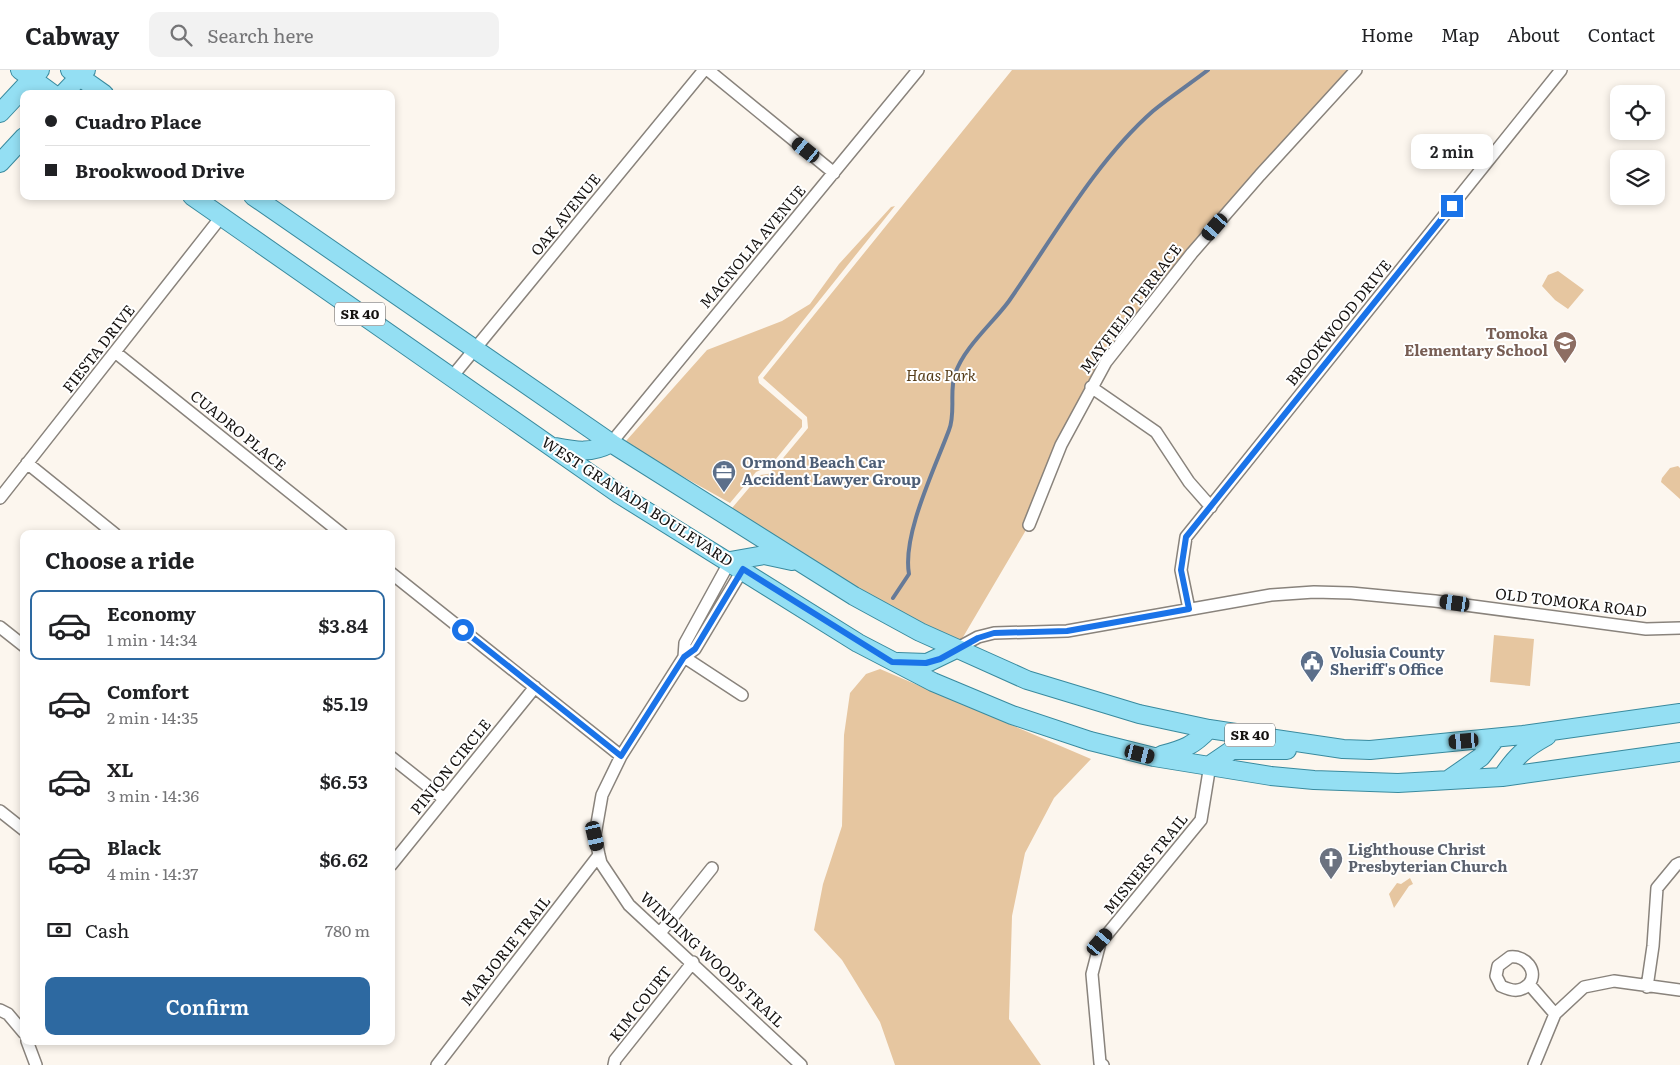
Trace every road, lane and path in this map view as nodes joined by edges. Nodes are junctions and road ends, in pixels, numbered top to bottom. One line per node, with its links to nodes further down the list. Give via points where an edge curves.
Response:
1 (704, 70): 18 (street, OAK AVENUE)
2 (708, 70): 14 (street)
3 (918, 70): 14 (street, MAGNOLIA AVENUE)
4 (1356, 70): 21 (street, MAYFIELD TERRACE, via 1192,253 1106,362)
5 (1561, 70): 26 (street, BROOKWOOD DRIVE)
6 (78, 72): 9 (main road); 10 (main road)
7 (30, 73): 8 (main road); 11 (main road)
8 (49, 90)
9 (67, 90)
10 (99, 90)
11 (0, 113)
12 (20, 141): 13 (main road)
13 (0, 162)
14 (834, 174): 22 (street, MAGNOLIA AVENUE)
15 (198, 200): 17 (main road, WEST GRANADA BOULEVARD / SR 40)
16 (259, 200): 18 (main road, SR 40)
17 (221, 217): 19 (street, FIESTA DRIVE); 20 (main road, WEST GRANADA BOULEVARD / SR 40)
18 (475, 349): 20 (street, OAK AVENUE); 22 (main road, SR 40)
19 (115, 352): 24 (street, FIESTA DRIVE); 29 (street, CUADRO PLACE)
20 (451, 378): 23 (main road, WEST GRANADA BOULEVARD / SR 40)
21 (1091, 386): 26 (street, via 1156,432 1189,482); 27 (street, MAYFIELD TERRACE, via 1061,445)
22 (611, 443): 23 (main road, via 586,452); 30 (main road, SR 40)
23 (549, 446): 31 (main road, WEST GRANADA BOULEVARD / SR 40, via 619,494)
24 (27, 464): 25 (street, FIESTA DRIVE); 28 (street)
25 (0, 498)
26 (1211, 507): 33 (street, BROOKWOOD DRIVE, via 1186,537 1181,570)
27 (1029, 525)
28 (109, 530)
29 (337, 530)
30 (802, 563): 31 (main road, via 764,556); 37 (main road, SR 40, via 887,615)
31 (737, 565): 38 (street, WINDING WOODS TRAIL, via 685,643); 39 (main road, WEST GRANADA BOULEVARD / SR 40)
32 (395, 576): 40 (street)
33 (1189, 609): 35 (street, OLD TOMOKA ROAD, via 1271,595 1352,593 1646,629); 37 (street, OLD TOMOKA ROAD, via 1067,631 994,633)
34 (0, 627): 36 (street)
35 (1680, 628)
36 (20, 643)
37 (956, 649): 39 (main road, via 926,663); 43 (main road, SR 40, via 1065,693)
38 (684, 657): 41 (street); 48 (street, WINDING WOODS TRAIL)
39 (892, 662): 49 (main road, WEST GRANADA BOULEVARD / SR 40, via 1012,716)
40 (535, 688): 48 (street); 54 (street, PINION CIRCLE)
41 (742, 695)
42 (1680, 713): 44 (main road, SR 40)
43 (1209, 729): 46 (main road, SR 40); 49 (main road, via 1187,749)
44 (1556, 730): 45 (main road, SR 40); 52 (main road, via 1526,747)
45 (1496, 738): 46 (main road, SR 40); 53 (main road, via 1481,757)
46 (1343, 750): 51 (main road, via 1232,750)
47 (1680, 752): 52 (main road, WEST GRANADA BOULEVARD / SR 40)
48 (621, 756): 57 (street, WINDING WOODS TRAIL, via 602,795 595,836)
49 (1154, 757): 51 (main road, WEST GRANADA BOULEVARD / SR 40)
50 (395, 759): 54 (street)
51 (1210, 765): 53 (main road, WEST GRANADA BOULEVARD / SR 40, via 1314,780 1365,783); 74 (street, MISNERS TRAIL, via 1201,820 1100,942 1092,974 1100,1063)
52 (1502, 777): 53 (main road, WEST GRANADA BOULEVARD / SR 40)
53 (1445, 781)
54 (444, 799): 58 (street, PINION CIRCLE)
55 (0, 811): 56 (street)
56 (20, 827)
57 (599, 855): 61 (street, WINDING WOODS TRAIL, via 629,904); 71 (street, MARJORIE TRAIL)
58 (395, 860)
59 (1680, 864): 64 (street, via 1657,888)
60 (712, 868): 61 (street)
61 (660, 933): 62 (street, WINDING WOODS TRAIL)
62 (693, 962): 72 (street, KIM COURT); 73 (street, WINDING WOODS TRAIL)
63 (1529, 984): 67 (street)
64 (1647, 987): 65 (street); 67 (street, via 1614,981 1584,987)
65 (1680, 990)
66 (0, 1010): 68 (street)
67 (1555, 1014): 75 (street)
68 (20, 1028)
69 (28, 1045): 70 (street)
70 (36, 1065)
71 (437, 1065)
72 (614, 1065)
73 (802, 1065)
74 (1103, 1065)
75 (1534, 1065)

